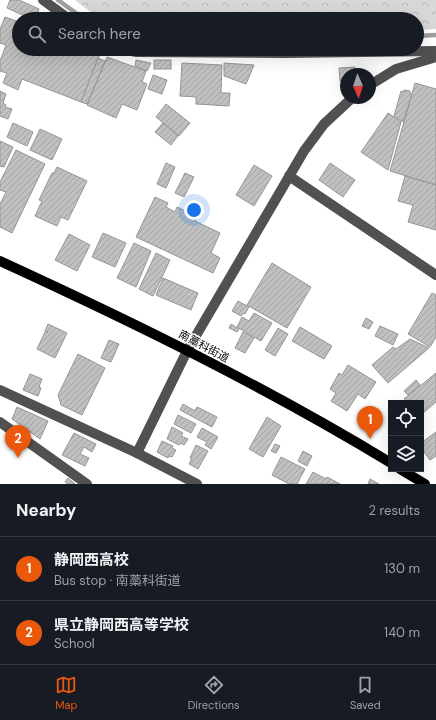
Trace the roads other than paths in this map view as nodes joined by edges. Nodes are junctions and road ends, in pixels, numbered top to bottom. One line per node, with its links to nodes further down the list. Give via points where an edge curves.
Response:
1 (43, 0): 2 (street)
2 (59, 12)
3 (424, 51): 4 (street)
4 (436, 51)
5 (436, 57): 6 (street, via 396,69)
6 (376, 81)
7 (346, 104): 8 (street, via 324,124)
8 (289, 176): 10 (street); 11 (street)
9 (0, 261): 11 (main road, 南藁科街道)
10 (436, 275)
11 (187, 351): 14 (street); 15 (main road, 南藁科街道, via 292,406)
12 (0, 390): 14 (street)
13 (0, 422): 17 (street)
14 (137, 453): 18 (street)
15 (388, 461)
16 (405, 472): 19 (main road)
17 (87, 484)
18 (197, 484)
19 (425, 484)

